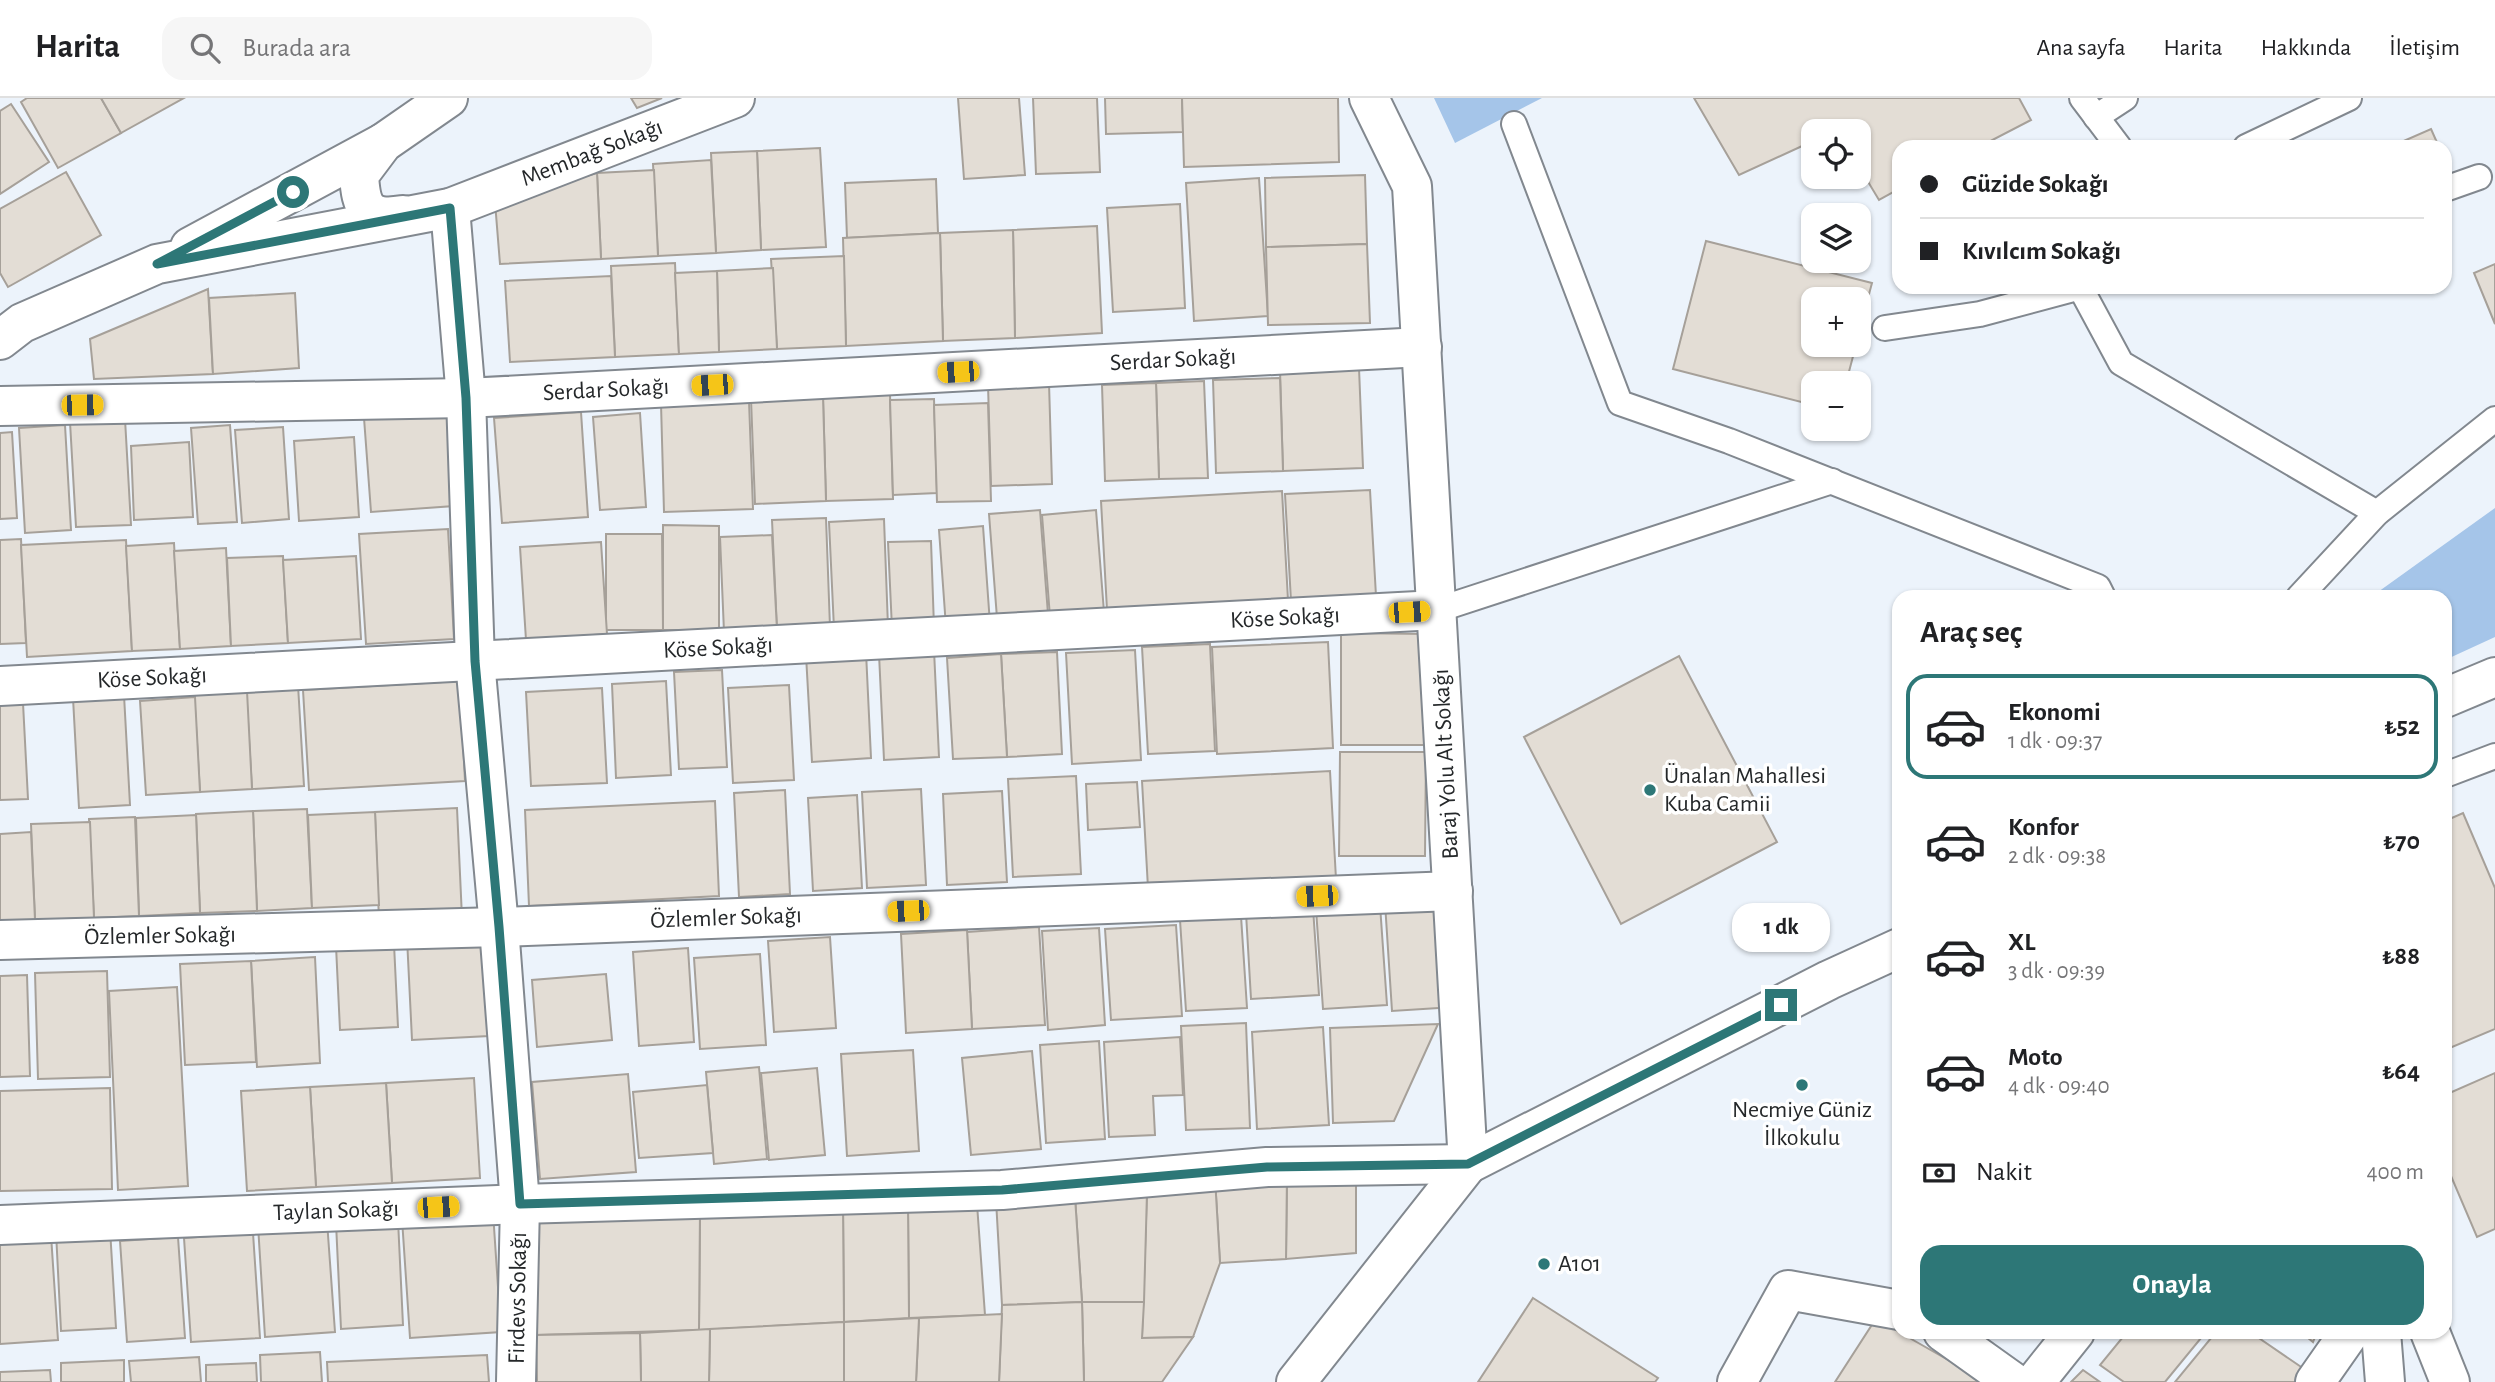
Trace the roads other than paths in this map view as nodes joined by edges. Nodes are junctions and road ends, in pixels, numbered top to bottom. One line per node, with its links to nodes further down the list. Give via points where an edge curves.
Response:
1 (448, 98): 10 (street)
2 (735, 98): 13 (street, Membağ Sokağı)
3 (1369, 98): 19 (street, Baraj Yolu Alt Sokağı, via 1412,186)
4 (2125, 98): 6 (lane)
5 (2349, 98): 9 (lane)
6 (2089, 108): 8 (lane)
7 (1514, 124): 23 (lane, via 1620,403)
8 (2114, 140)
9 (2261, 140)
10 (383, 143): 13 (street, via 359,175 360,195 368,210 383,219); 14 (street)
11 (2479, 177): 12 (lane)
12 (2452, 187)
13 (450, 208): 14 (street); 20 (street, Firdevs Sokağı)
14 (157, 264): 18 (street, via 22,323)
15 (2054, 294): 17 (lane, via 1980,314)
16 (2084, 294): 24 (lane, via 2121,363)
17 (1885, 328)
18 (0, 340)
19 (1422, 347): 20 (street, Serdar Sokağı); 27 (street, Baraj Yolu Alt Sokağı)
20 (466, 398): 21 (street, Serdar Sokağı); 28 (street, Firdevs Sokağı)
21 (0, 406)
22 (2495, 419): 24 (lane)
23 (1832, 481): 25 (lane); 27 (lane)
24 (2377, 513): 26 (lane)
25 (2100, 590)
26 (2306, 590)
27 (1437, 610): 28 (street, Köse Sokağı); 34 (street, Baraj Yolu Alt Sokağı)
28 (475, 661): 30 (street, Köse Sokağı); 35 (street, Firdevs Sokağı)
29 (2495, 677): 31 (street)
30 (0, 686)
31 (2452, 695)
32 (2495, 756): 33 (lane)
33 (2452, 772)
34 (1453, 891): 35 (street, Özlemler Sokağı); 38 (street, Baraj Yolu Alt Sokağı)
35 (499, 927): 36 (street, Özlemler Sokağı); 39 (street, Firdevs Sokağı)
36 (0, 940)
37 (1892, 951): 38 (street)
38 (1468, 1164): 39 (street, Taylan Sokağı, via 1267,1167 1002,1190); 48 (street)
39 (520, 1204): 40 (street, Taylan Sokağı); 47 (street, Firdevs Sokağı)
40 (0, 1225)
41 (1892, 1309): 49 (street, via 1788,1290)
42 (1953, 1339): 50 (street)
43 (2069, 1339): 51 (street)
44 (2345, 1339): 52 (street)
45 (2382, 1339): 53 (street)
46 (2433, 1339): 54 (street)
47 (516, 1382)
48 (1296, 1382)
49 (1737, 1382)
50 (2013, 1382)
51 (2035, 1382)
52 (2315, 1382)
53 (2385, 1382)
54 (2449, 1382)

